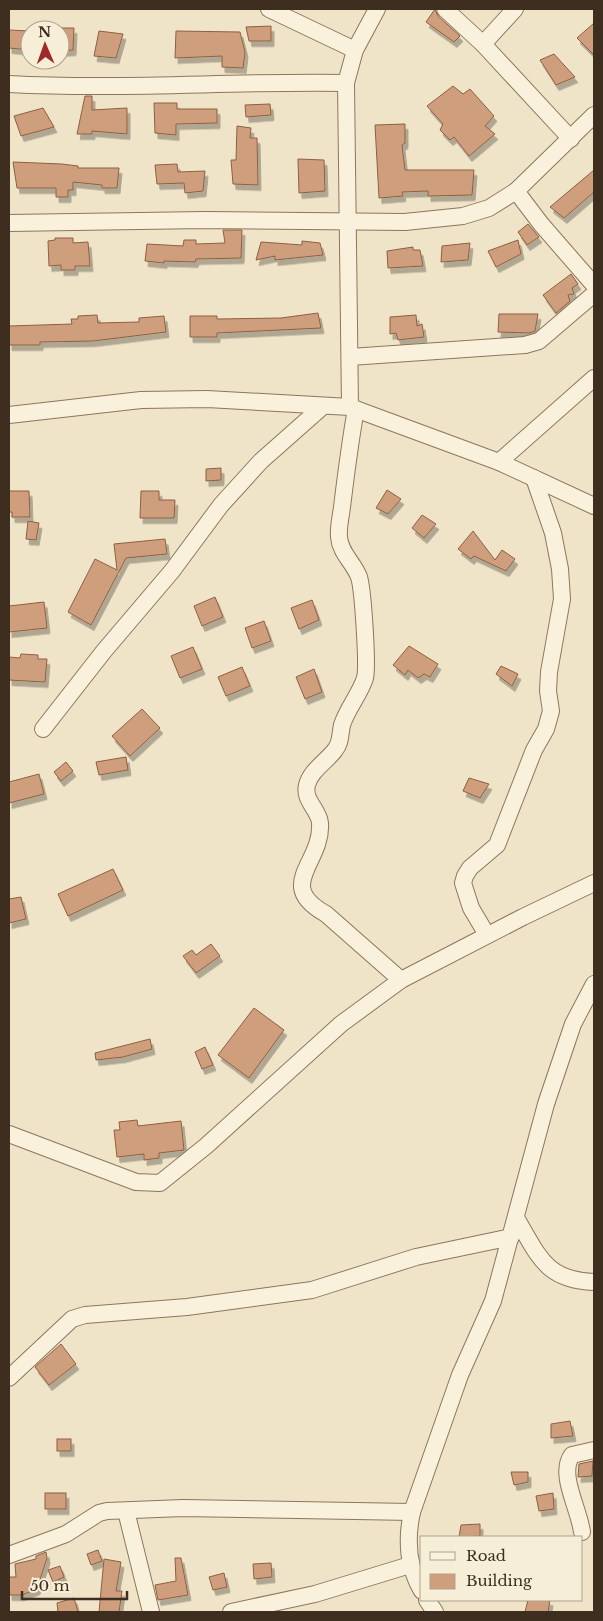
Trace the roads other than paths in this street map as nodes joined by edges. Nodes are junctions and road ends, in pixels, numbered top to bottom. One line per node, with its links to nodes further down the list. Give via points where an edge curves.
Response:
1 (269, 9): 6 (street)
2 (377, 9): 6 (street)
3 (445, 9): 5 (street)
4 (515, 9): 5 (street)
5 (483, 44): 10 (street)
6 (355, 50): 8 (street)
7 (9, 84): 8 (street, via 72,88 286,82)
8 (346, 84): 12 (street)
9 (594, 114): 10 (street)
10 (571, 139): 11 (street)
11 (516, 191): 12 (street, via 489,208 463,216 405,222); 14 (street)
12 (347, 220): 13 (street); 16 (street)
13 (9, 222)
14 (594, 285)
15 (594, 294): 16 (street, via 539,341 525,345)
16 (350, 356): 19 (street)
17 (594, 378): 21 (street)
18 (322, 407): 19 (street); 20 (street, via 207,399 141,400); 24 (street, via 261,461 221,505 172,571)
19 (353, 408): 21 (street); 27 (street, via 339,537 363,592 368,668 342,724 340,743 307,784 307,794 320,825 318,840 303,876 302,891 312,906 326,914)
20 (9, 415)
21 (498, 462): 22 (street)
22 (534, 478): 23 (street); 26 (street, via 553,532 560,569 562,599 549,672 551,711 497,845 465,876 471,908)
23 (594, 506)
24 (43, 729)
25 (594, 883): 26 (street)
26 (487, 935): 27 (street)
27 (401, 980): 29 (street, via 341,1024 213,1140 160,1183 136,1182)
28 (594, 984): 30 (street, via 573,1024 549,1095)
29 (9, 1134)
30 (516, 1218): 31 (street); 32 (street, via 549,1269 561,1277)
31 (511, 1237): 33 (street, via 416,1257 312,1290 206,1305 85,1315 72,1319); 36 (street, via 493,1302 460,1374)
32 (594, 1282)
33 (9, 1378)
34 (594, 1450): 37 (street, via 572,1455 566,1469)
35 (126, 1511): 36 (street, via 183,1508); 38 (street, via 99,1513 66,1534); 43 (street)
36 (412, 1512): 39 (street)
37 (582, 1532)
38 (9, 1555)
39 (410, 1565): 40 (street); 42 (street, via 315,1594)
40 (420, 1587)
41 (428, 1601): 45 (street)
42 (248, 1610): 44 (street)
43 (152, 1612)
44 (231, 1612)
45 (435, 1612)

